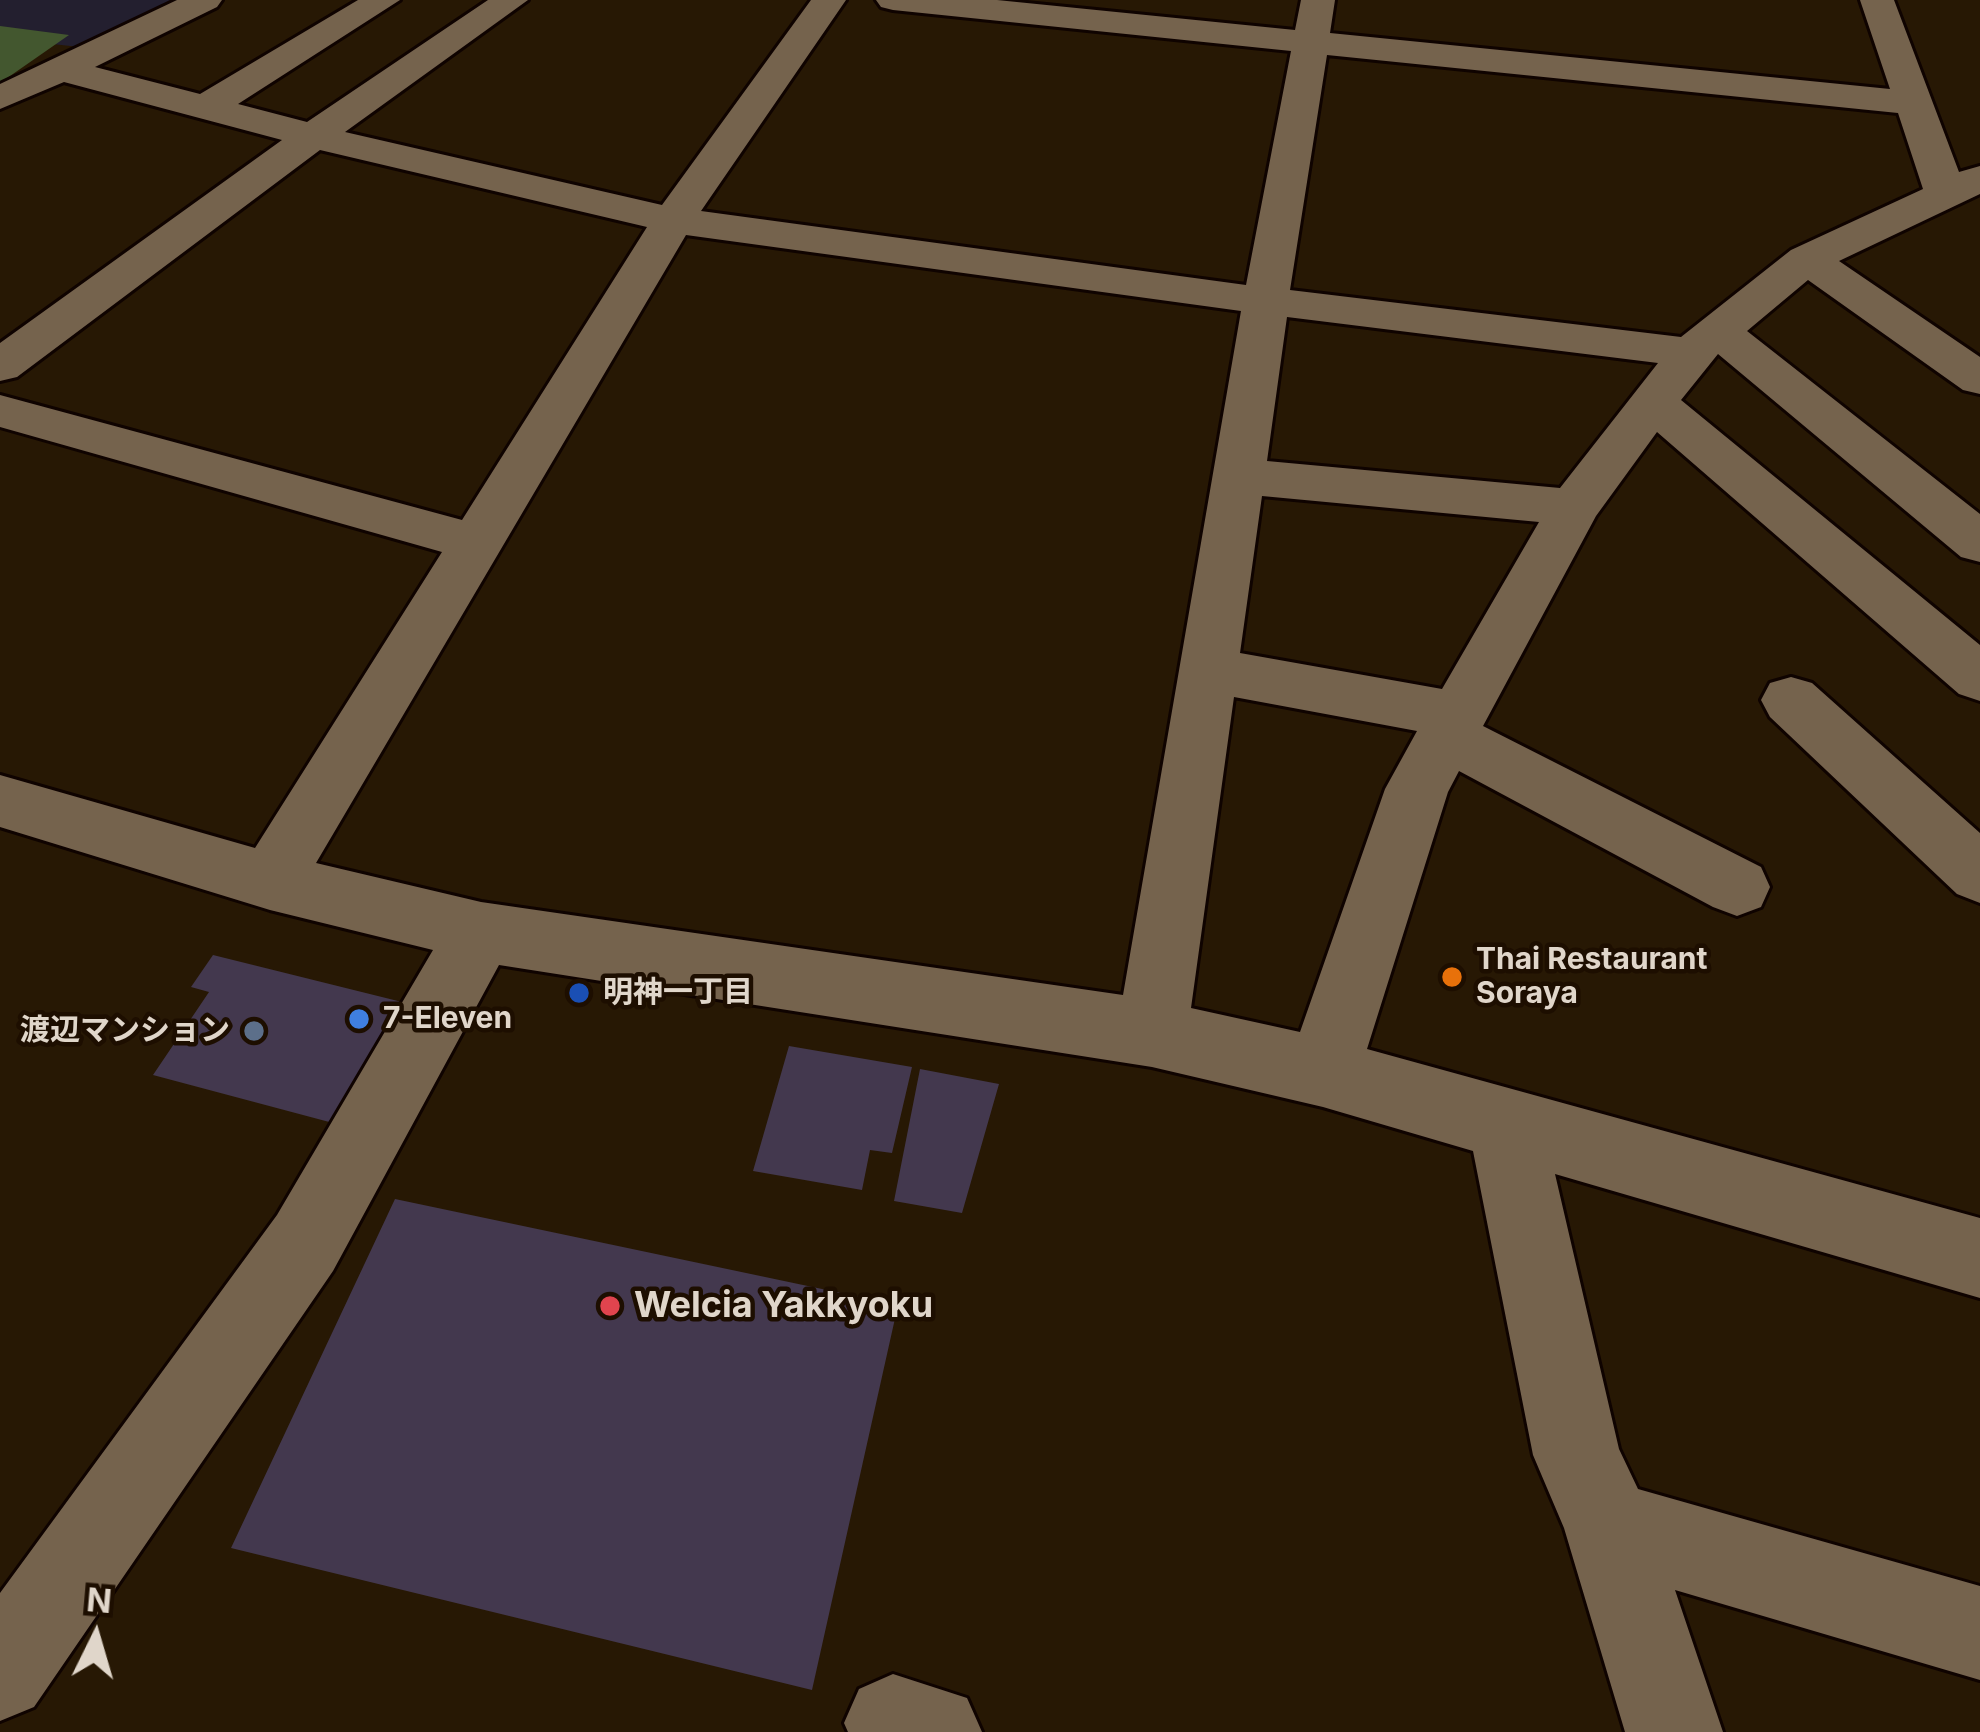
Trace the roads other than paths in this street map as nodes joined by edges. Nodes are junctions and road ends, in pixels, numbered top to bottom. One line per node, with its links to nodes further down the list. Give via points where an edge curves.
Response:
1 (205, 0): 8 (street)
2 (383, 0): 11 (street)
3 (511, 0): 12 (street)
4 (829, 0): 14 (street)
5 (893, 0): 7 (street)
6 (1877, 0): 10 (street)
7 (1313, 21): 10 (street); 16 (street)
8 (60, 69): 9 (street); 11 (street)
9 (0, 98)
10 (1913, 103): 13 (street)
11 (203, 109): 12 (street)
12 (313, 136): 14 (street); 18 (street)
13 (1962, 185): 15 (street)
14 (673, 220): 16 (street); 24 (street)
15 (1807, 259): 17 (street); 19 (street)
16 (1266, 301): 17 (street); 22 (street)
17 (1705, 343): 20 (street); 25 (street)
18 (0, 366)
19 (1980, 379)
20 (1654, 403): 23 (street); 27 (street)
21 (0, 411): 24 (street)
22 (1239, 476): 23 (street); 26 (street)
23 (1574, 507): 29 (street)
24 (474, 542): 32 (street)
25 (1980, 543)
26 (1208, 670): 29 (street); 35 (street)
27 (1980, 679)
28 (1791, 700): 31 (street)
29 (1452, 725): 33 (street); 36 (street, via 1417,789)
30 (0, 801): 32 (street)
31 (1980, 874)
32 (270, 881): 34 (street)
33 (1737, 886)
34 (481, 932): 35 (street); 41 (street, via 304,1243)
35 (1152, 1033): 36 (street)
36 (1323, 1072): 37 (street)
37 (1505, 1123): 38 (street); 39 (street, via 1577,1455)
38 (1980, 1258)
39 (1608, 1525): 40 (street); 42 (street)
40 (1980, 1633)
41 (0, 1673)
42 (1674, 1732)

